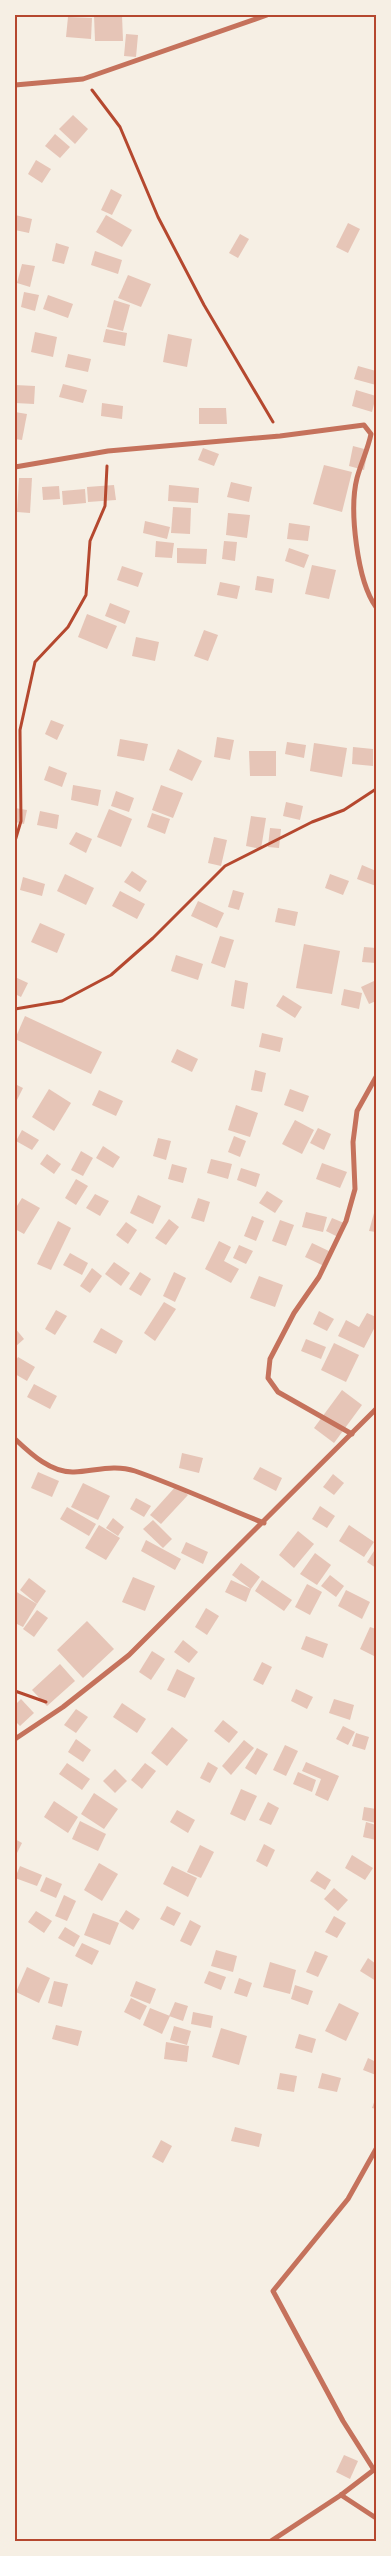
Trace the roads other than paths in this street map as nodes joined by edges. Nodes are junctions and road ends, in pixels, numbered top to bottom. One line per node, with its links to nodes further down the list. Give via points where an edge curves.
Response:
1 (267, 15): 2 (street, via 83,79)
2 (15, 84)
3 (15, 467): 4 (street, via 108,451 280,436 359,424 368,428 371,434 356,480 354,531 364,580)
4 (376, 607)
5 (376, 1077): 7 (street, via 357,1111 353,1142 355,1189 346,1221 320,1277 294,1314 270,1359 268,1378 278,1392)
6 (376, 1409): 7 (street)
7 (352, 1434): 9 (street)
8 (15, 1439): 9 (street, via 34,1457 55,1468 72,1472 106,1467 133,1470)
9 (264, 1522): 10 (street, via 129,1655 63,1707)
10 (15, 1739)
11 (376, 2149): 12 (street, via 348,2199 274,2290 343,2421)
12 (375, 2469): 13 (street)
13 (340, 2496): 14 (street); 15 (street)
14 (376, 2518)
15 (271, 2541)

